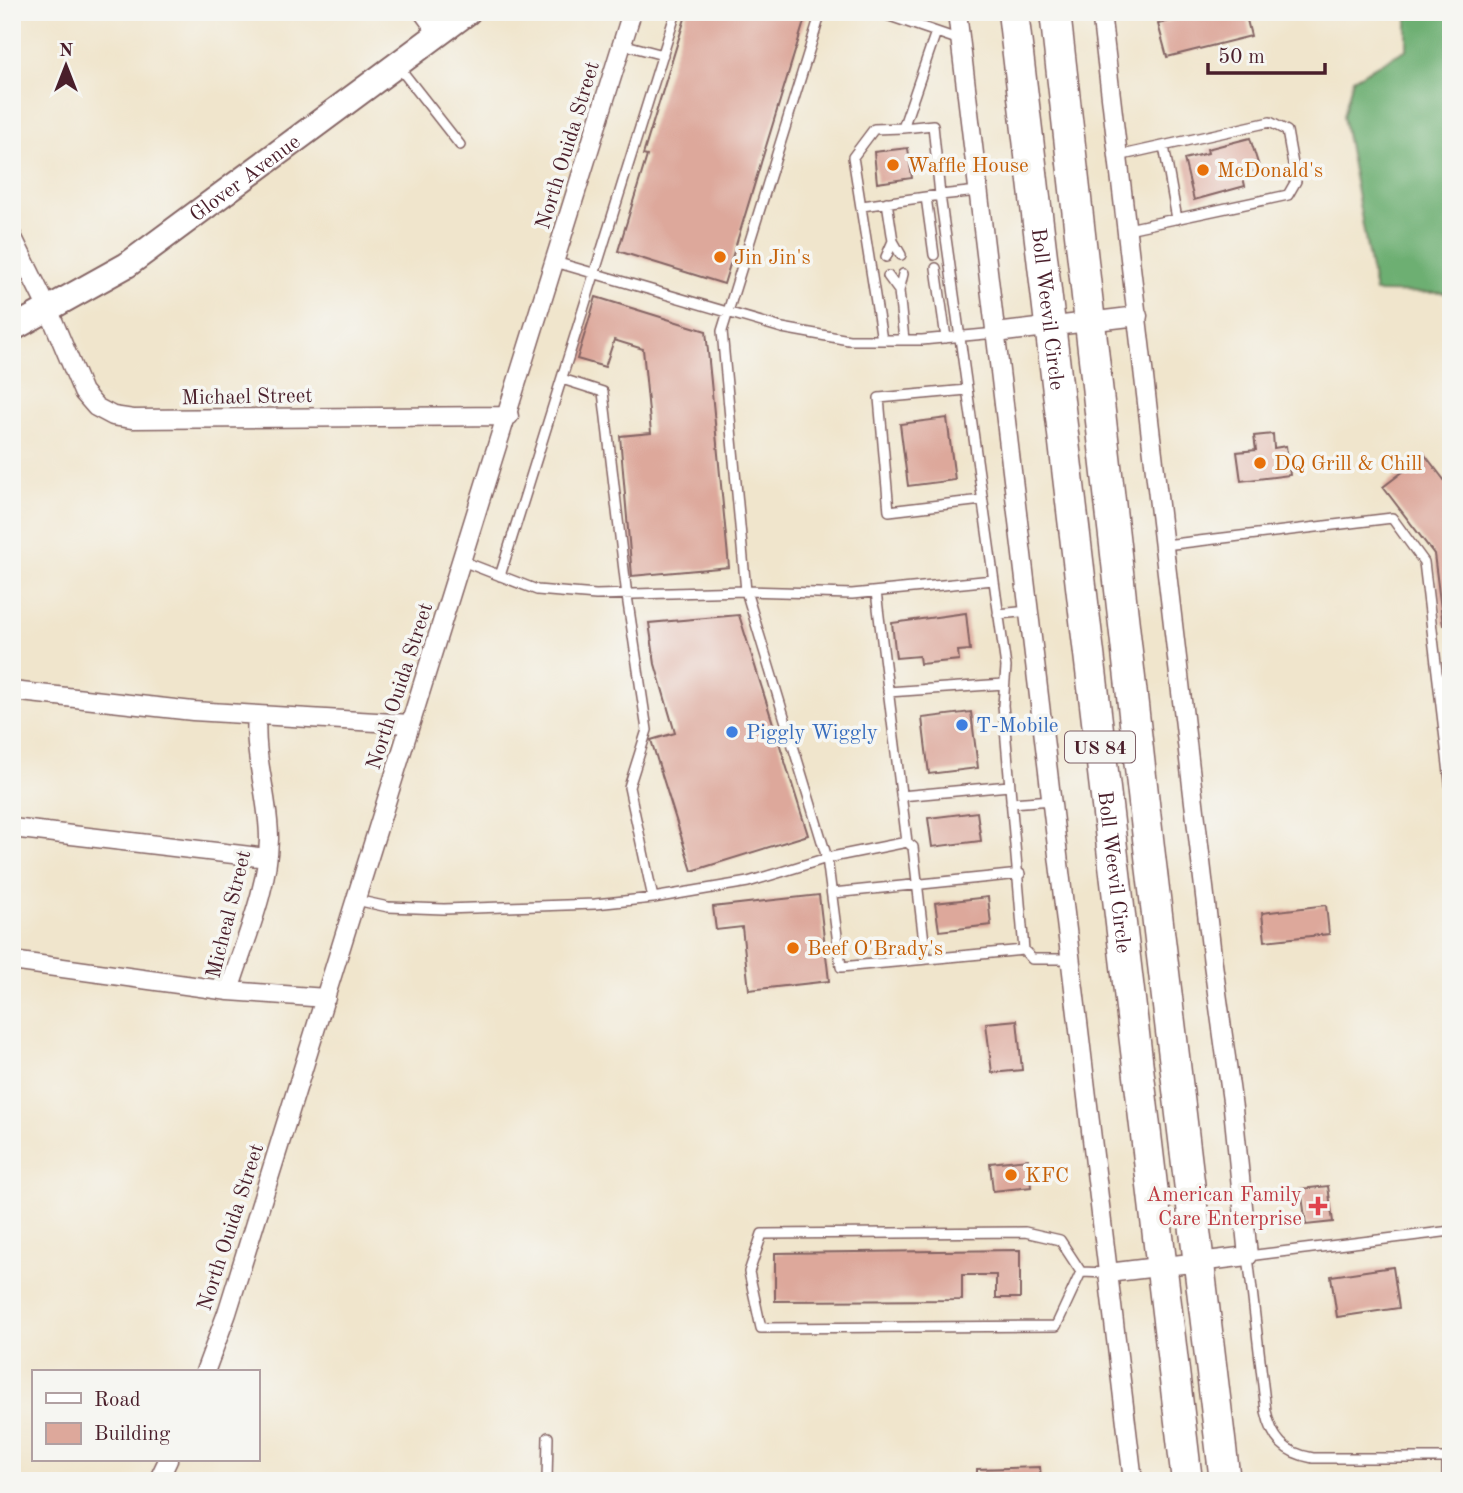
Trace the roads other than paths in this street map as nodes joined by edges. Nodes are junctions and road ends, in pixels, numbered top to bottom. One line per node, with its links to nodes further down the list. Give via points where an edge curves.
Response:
1 (423, 12): 12 (street)
2 (468, 12): 12 (main road, Glover Avenue)
3 (632, 12): 14 (street, North Ouida Street)
4 (676, 12): 15 (lane)
5 (821, 12): 36 (lane)
6 (878, 12): 11 (lane)
7 (957, 12): 13 (street)
8 (1013, 12): 39 (highway, Boll Weevil Circle / US 84)
9 (1101, 12): 20 (street)
10 (1057, 14): 38 (highway, Boll Weevil Circle / US 84)
11 (936, 32): 13 (lane); 17 (lane)
12 (439, 34): 16 (main road, Glover Avenue)
13 (960, 40): 21 (street)
14 (622, 44): 15 (lane); 31 (street, North Ouida Street)
15 (663, 55): 33 (lane)
16 (397, 65): 18 (lane); 35 (main road, Glover Avenue, via 127,265)
17 (903, 128): 22 (lane, via 933,125); 25 (lane, via 874,129 853,157)
18 (460, 145)
19 (1164, 146): 20 (lane); 26 (lane); 26 (lane, via 1270,122 1287,131 1292,156 1296,181 1288,195)
20 (1118, 156): 27 (street)
21 (978, 191): 22 (lane); 41 (street)
22 (940, 195): 23 (lane); 42 (lane)
23 (926, 197): 24 (lane); 30 (lane)
24 (887, 202): 25 (lane); 29 (lane)
25 (862, 206): 44 (lane)
26 (1177, 219): 27 (lane)
27 (1128, 229): 37 (street)
28 (12, 236): 35 (street, Michael Street)
29 (893, 241): 29 (lane, via 893,256)
30 (934, 255)
31 (555, 262): 33 (lane); 48 (street, North Ouida Street)
32 (936, 268): 43 (lane)
33 (595, 274): 36 (lane); 46 (lane)
34 (899, 291): 34 (lane, via 896,275); 45 (lane)
35 (49, 311): 40 (main road, Glover Avenue); 48 (street, Michael Street, via 83,392 96,407 113,416)
36 (726, 312): 44 (lane, via 782,328 849,340); 54 (lane, via 722,331)
37 (1138, 316): 38 (street); 50 (street)
38 (1088, 323): 39 (street); 86 (highway, Boll Weevil Circle / US 84)
39 (1051, 328): 41 (street); 87 (highway, Boll Weevil Circle / US 84)
40 (12, 329)
41 (996, 333): 42 (lane); 57 (street)
42 (960, 337): 43 (lane); 47 (lane)
43 (946, 338): 45 (lane)
44 (882, 340): 45 (lane)
45 (904, 340)
46 (562, 379): 52 (lane); 56 (lane, via 603,392)
47 (967, 390): 49 (lane); 49 (lane, via 879,398 889,511)
48 (509, 416): 51 (street, North Ouida Street)
49 (982, 500): 53 (lane)
50 (1165, 545): 65 (lane, via 1392,518 1423,562); 85 (street)
51 (462, 561): 52 (lane); 63 (street, North Ouida Street)
52 (500, 576): 56 (lane, via 537,590)
53 (993, 580): 55 (lane); 58 (lane)
54 (746, 591): 55 (lane); 56 (lane); 72 (lane)
55 (876, 592): 61 (lane)
56 (627, 596): 76 (lane, via 647,730 629,787)
57 (1030, 611): 58 (lane); 67 (street)
58 (998, 614): 59 (lane)
59 (1004, 684): 61 (lane); 64 (lane)
60 (12, 691): 62 (street)
61 (888, 692): 66 (lane)
62 (257, 715): 63 (street); 71 (street, Micheal Street, via 255,750 268,824)
63 (410, 724): 77 (street, North Ouida Street)
64 (1009, 786): 66 (lane); 68 (lane)
65 (1451, 790)
66 (901, 796): 70 (lane)
67 (1053, 800): 68 (lane); 80 (street)
68 (1011, 803): 73 (lane)
69 (12, 828): 71 (street)
70 (907, 842): 72 (lane); 74 (lane, via 913,847)
71 (267, 858): 82 (street, Micheal Street)
72 (827, 858): 75 (lane); 76 (lane, via 748,882)
73 (1020, 874): 74 (lane); 78 (lane)
74 (919, 884): 75 (lane); 79 (lane)
75 (833, 893): 79 (lane, via 841,967)
76 (653, 898): 77 (lane, via 444,909 388,907)
77 (356, 900): 83 (street, North Ouida Street)
78 (1024, 950): 79 (lane); 80 (lane, via 1032,958)
79 (926, 959)
80 (1071, 959): 89 (street)
81 (12, 961): 82 (street)
82 (229, 991): 83 (street, Micheal Street)
83 (326, 998): 90 (street, North Ouida Street)
84 (1451, 1231): 85 (lane)
85 (1248, 1256): 86 (street); 92 (lane, via 1265,1411 1279,1445 1295,1455 1313,1458)
86 (1199, 1261): 87 (street); 98 (highway, Boll Weevil Circle / US 84)
87 (1161, 1266): 89 (street); 97 (highway, Boll Weevil Circle / US 84)
88 (1081, 1272): 88 (lane, via 1060,1240 1025,1232 762,1234 749,1272 761,1328 1056,1326); 89 (lane)
89 (1108, 1273): 96 (street)
90 (206, 1370)
91 (548, 1437): 95 (lane)
92 (1449, 1458): 99 (lane)
93 (167, 1462): 94 (street)
94 (158, 1481)
95 (547, 1481)
96 (1133, 1481)
97 (1187, 1481)
98 (1225, 1481)
99 (1447, 1481)

